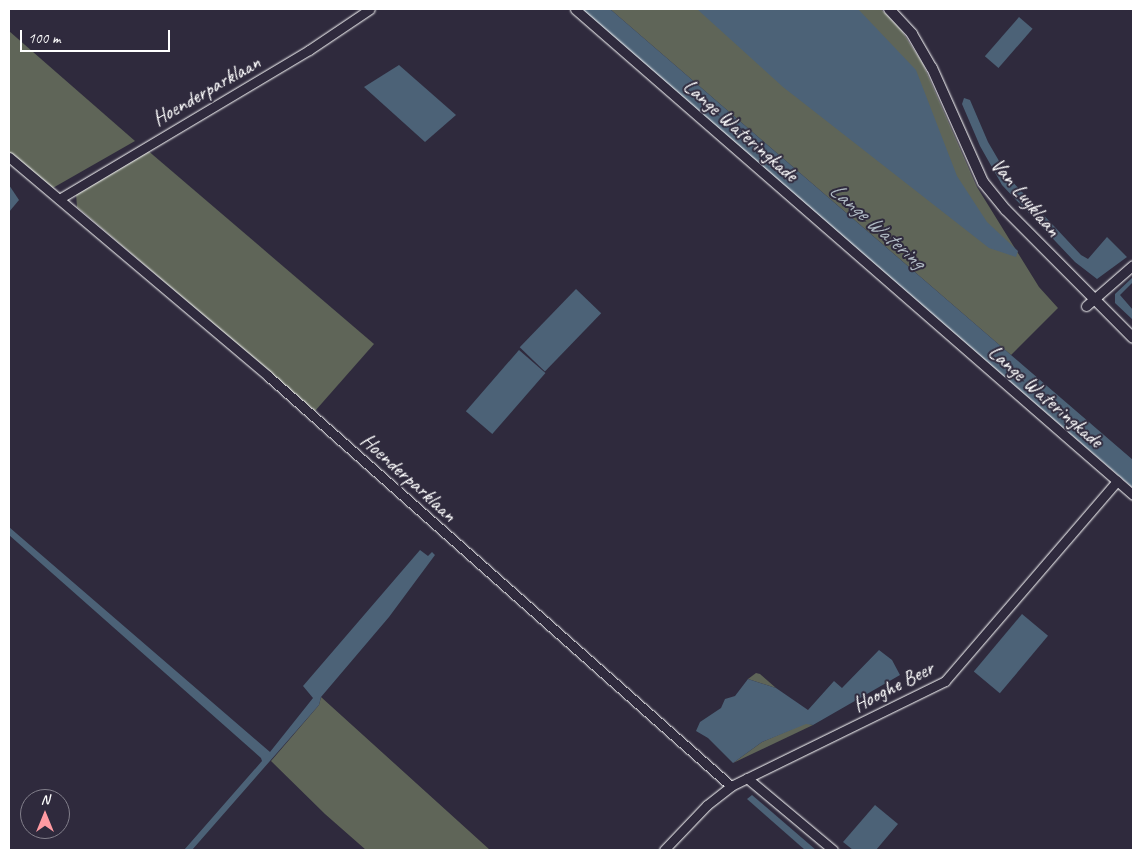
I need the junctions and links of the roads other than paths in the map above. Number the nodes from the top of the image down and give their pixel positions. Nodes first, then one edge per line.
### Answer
1 (370, 9) edge
2 (575, 9) edge
3 (889, 9) edge
4 (9, 157) edge
5 (59, 199) junction
6 (1133, 265) edge
7 (1090, 302) junction
8 (1133, 338) edge
9 (1117, 481) junction
10 (1133, 494) edge
11 (748, 778) junction
12 (731, 786) junction
13 (664, 850) edge
14 (833, 850) edge

1 - 5 street, Hoenderparklaan
2 - 9 street, Lange Wateringkade
3 - 7 street, Van Luyklaan
4 - 5 street, Hoenderparklaan
5 - 12 street, Hoenderparklaan
6 - 7 street
7 - 8 street, Van Luyklaan
9 - 10 street, Lange Wateringkade
9 - 11 street, Hooghe Beer
11 - 12 street, Hooghe Beer
11 - 14 street
12 - 13 street, Hooghe Beer

